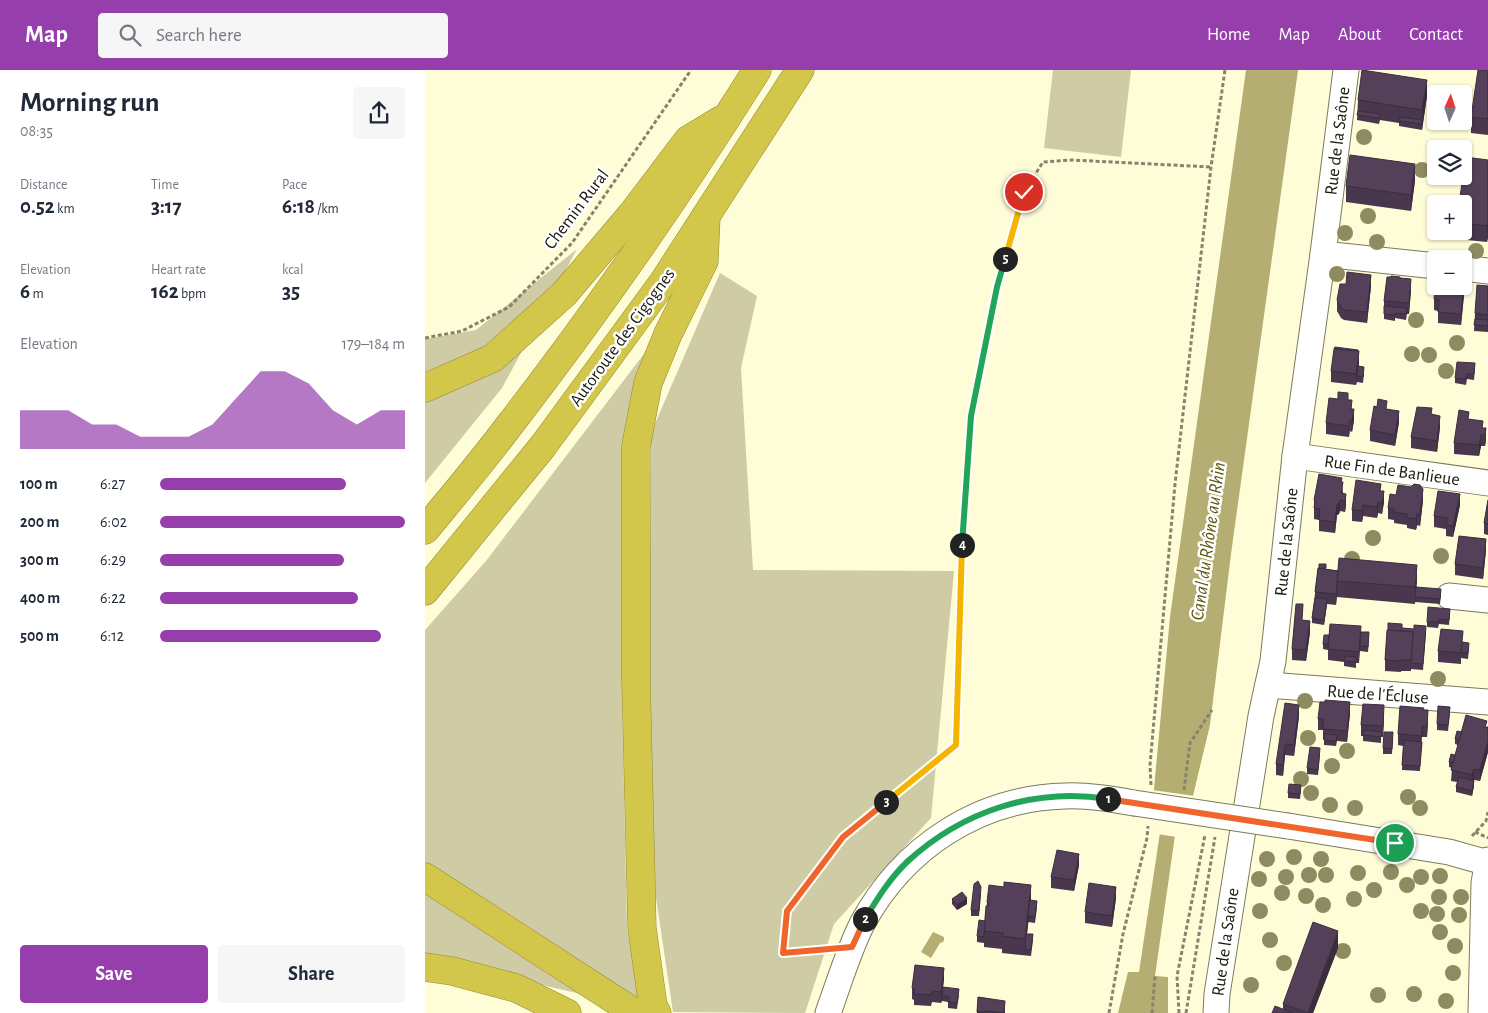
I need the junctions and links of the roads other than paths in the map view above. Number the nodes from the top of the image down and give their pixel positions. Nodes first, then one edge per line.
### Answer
1 (757, 70) edge
2 (800, 70) edge
3 (1346, 70) edge
4 (729, 116) junction
5 (706, 216) junction
6 (1323, 254) junction
7 (1427, 265) edge
8 (1472, 269) edge
9 (1488, 271) edge
10 (425, 388) edge
11 (1295, 456) junction
12 (1488, 483) edge
13 (425, 530) edge
14 (425, 591) edge
15 (1449, 596) dead end
16 (1488, 600) edge
17 (1268, 685) junction
18 (1488, 702) edge
19 (1488, 862) edge
20 (425, 877) edge
21 (425, 899) edge
22 (425, 967) edge
23 (567, 1013) edge
24 (602, 1013) edge
25 (635, 1013) edge
26 (657, 1013) edge
27 (828, 1013) edge
28 (1216, 1013) edge
29 (1481, 1013) edge

1 - 4 highway
2 - 5 highway, Autoroute des Cigognes
3 - 6 street, Rue de la Saône
4 - 10 highway
4 - 13 highway
5 - 14 highway, Autoroute des Cigognes
5 - 26 highway
6 - 7 street
6 - 11 street, Rue de la Saône
8 - 9 street
11 - 12 street, Rue Fin de Banlieue
11 - 17 street, Rue de la Saône
15 - 16 street
17 - 18 street, Rue de l'Écluse
17 - 28 street, Rue de la Saône
19 - 27 street, bridge
19 - 29 street
20 - 25 highway
21 - 24 highway
22 - 23 highway

